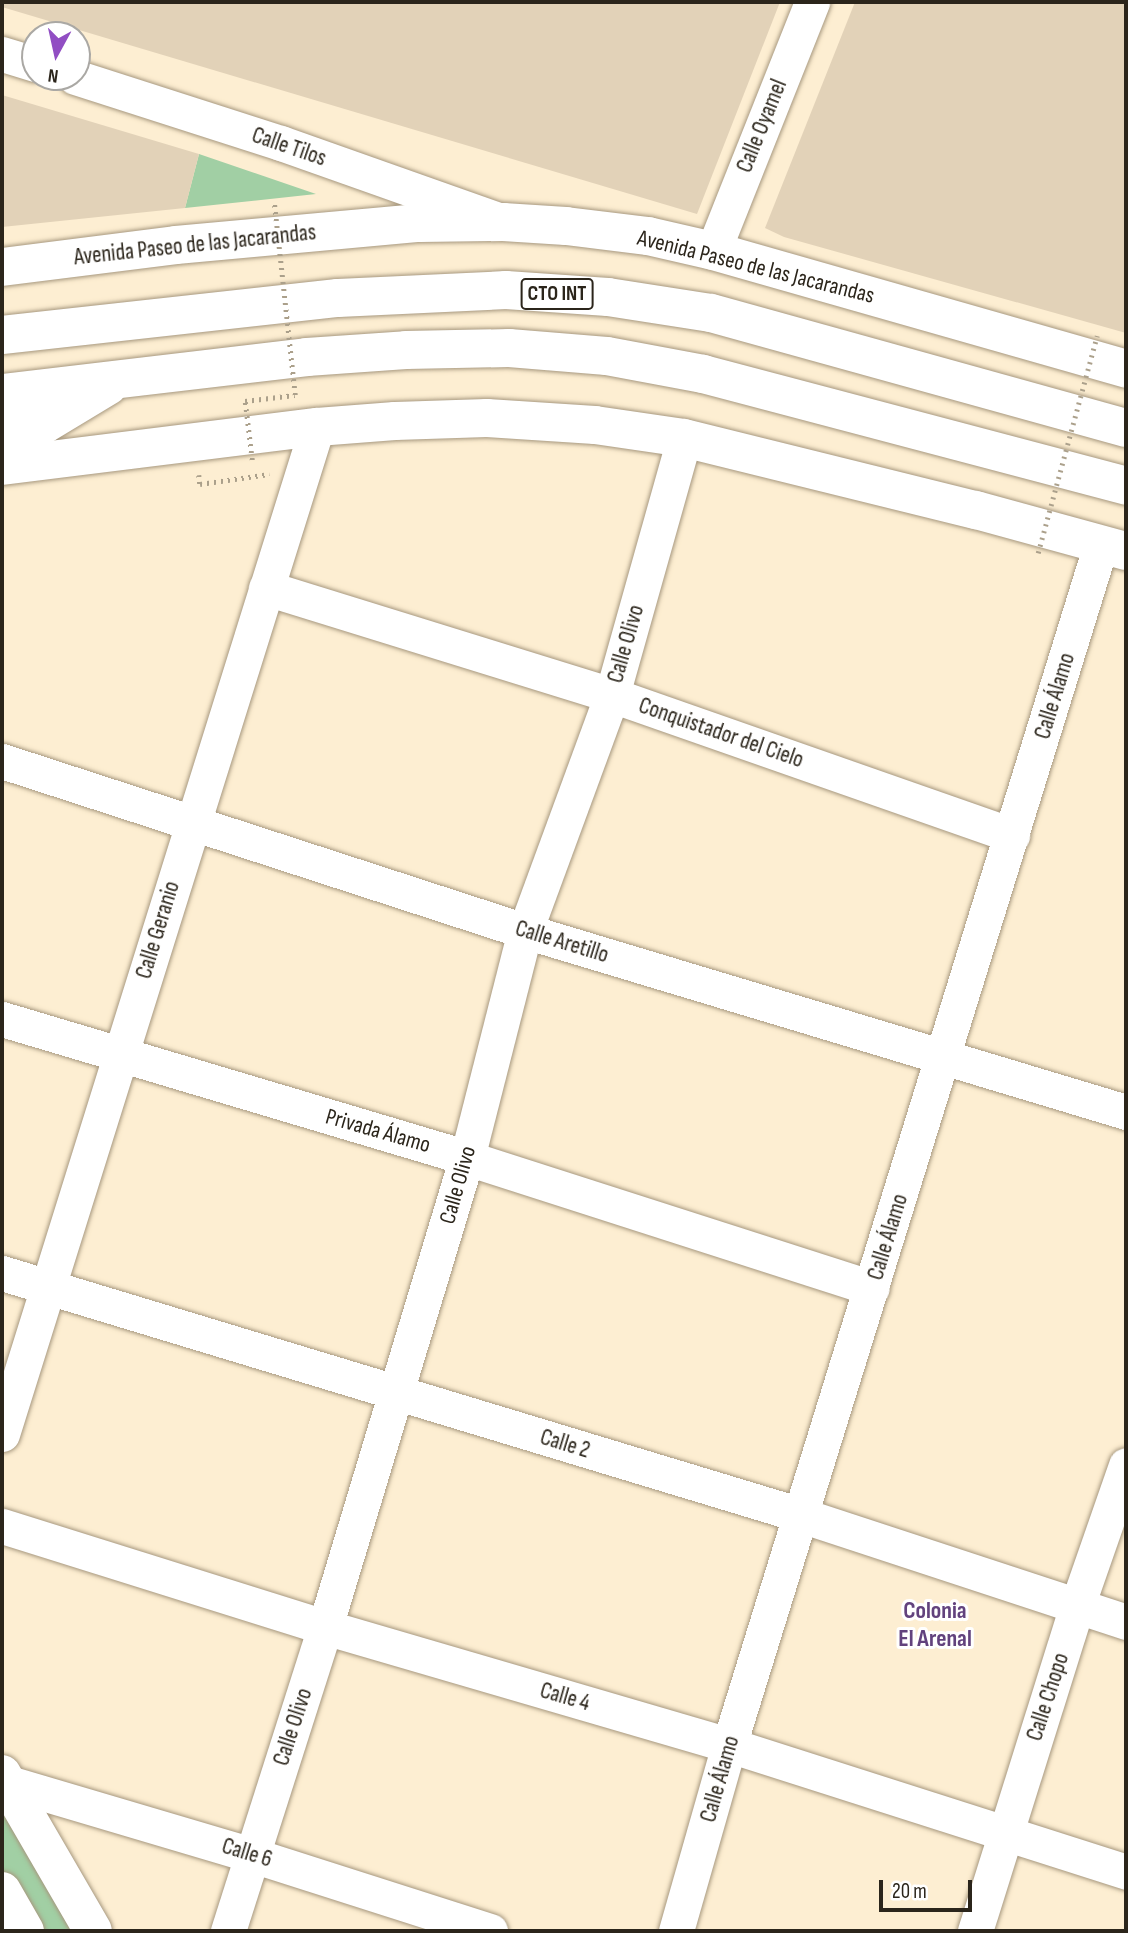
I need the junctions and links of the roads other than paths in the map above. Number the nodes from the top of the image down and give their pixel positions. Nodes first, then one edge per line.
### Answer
1 (812, 2) edge
2 (2, 54) edge
3 (21, 60) edge
4 (91, 82) edge
5 (502, 222) junction
6 (713, 251) junction
7 (2, 267) edge
8 (2, 317) edge
9 (94, 324) junction
10 (2, 335) edge
11 (1126, 369) edge
12 (118, 380) junction
13 (2, 393) edge
14 (317, 426) junction
15 (1126, 428) edge
16 (2, 430) edge
17 (684, 438) junction
18 (2, 466) edge
19 (1126, 486) edge
20 (1113, 548) edge
21 (266, 588) junction
22 (612, 695) junction
23 (2, 761) edge
24 (191, 822) junction
25 (1012, 835) junction
26 (525, 931) junction
27 (2, 1019) edge
28 (119, 1055) junction
29 (944, 1057) junction
30 (1126, 1112) edge
31 (467, 1158) junction
32 (2, 1273) edge
33 (47, 1287) junction
34 (872, 1288) junction
35 (397, 1393) junction
36 (2, 1434) edge
37 (1126, 1465) edge
38 (802, 1515) junction
39 (2, 1526) edge
40 (1077, 1605) junction
41 (1126, 1622) edge
42 (325, 1627) junction
43 (729, 1745) junction
44 (3, 1779) edge
45 (1004, 1833) junction
46 (252, 1855) junction
47 (1126, 1872) edge
48 (2, 1891) edge
49 (25, 1931) edge
50 (93, 1931) edge
51 (228, 1931) edge
52 (490, 1931) edge
53 (676, 1931) edge
54 (975, 1931) edge

1 - 6 street, Calle Oyamel
2 - 3 street
4 - 5 street, Calle Tilos
5 - 6 main road, Avenida Paseo de las Jacarandas
5 - 7 main road, Avenida Paseo de las Jacarandas
6 - 11 main road, Avenida Paseo de las Jacarandas
8 - 9 main road
9 - 10 main road, CTO INT
9 - 15 main road, CTO INT
12 - 13 main road
12 - 16 main road
12 - 19 main road
14 - 17 main road
14 - 18 main road
14 - 21 street, Calle Geranio
17 - 20 main road
17 - 22 street, Calle Olivo
20 - 25 street, Calle Álamo
21 - 22 street, Conquistador del Cielo
21 - 24 street, Calle Geranio
22 - 25 street, Conquistador del Cielo
22 - 26 street, Calle Olivo
23 - 24 street, Calle Aretillo
24 - 26 street, Calle Aretillo
24 - 28 street, Calle Geranio
25 - 29 street, Calle Álamo
26 - 29 street, Calle Aretillo
26 - 31 street, Calle Olivo
27 - 28 street, Privada Álamo
28 - 31 street, Privada Álamo
28 - 33 street, Calle Geranio
29 - 30 street, Calle Aretillo
29 - 34 street, Calle Álamo
31 - 34 street, Privada Álamo
31 - 35 street, Calle Olivo
32 - 33 street, Calle 2
33 - 35 street, Calle 2
33 - 36 street, Calle Geranio
34 - 38 street, Calle Álamo
35 - 38 street, Calle 2
35 - 42 street, Calle Olivo
37 - 40 street, Calle Chopo
38 - 40 street, Calle 2
38 - 43 street, Calle Álamo
39 - 42 street, Calle 4
40 - 41 street, Calle 2
40 - 45 street, Calle Chopo
42 - 43 street, Calle 4
42 - 46 street, Calle Olivo
43 - 45 street, Calle 4
43 - 53 street, Calle Álamo
44 - 46 street, Calle 6
44 - 50 main road
45 - 47 street, Calle 4
45 - 54 street, Calle Chopo
46 - 51 street, Calle Olivo
46 - 52 street, Calle 6
48 - 49 main road

